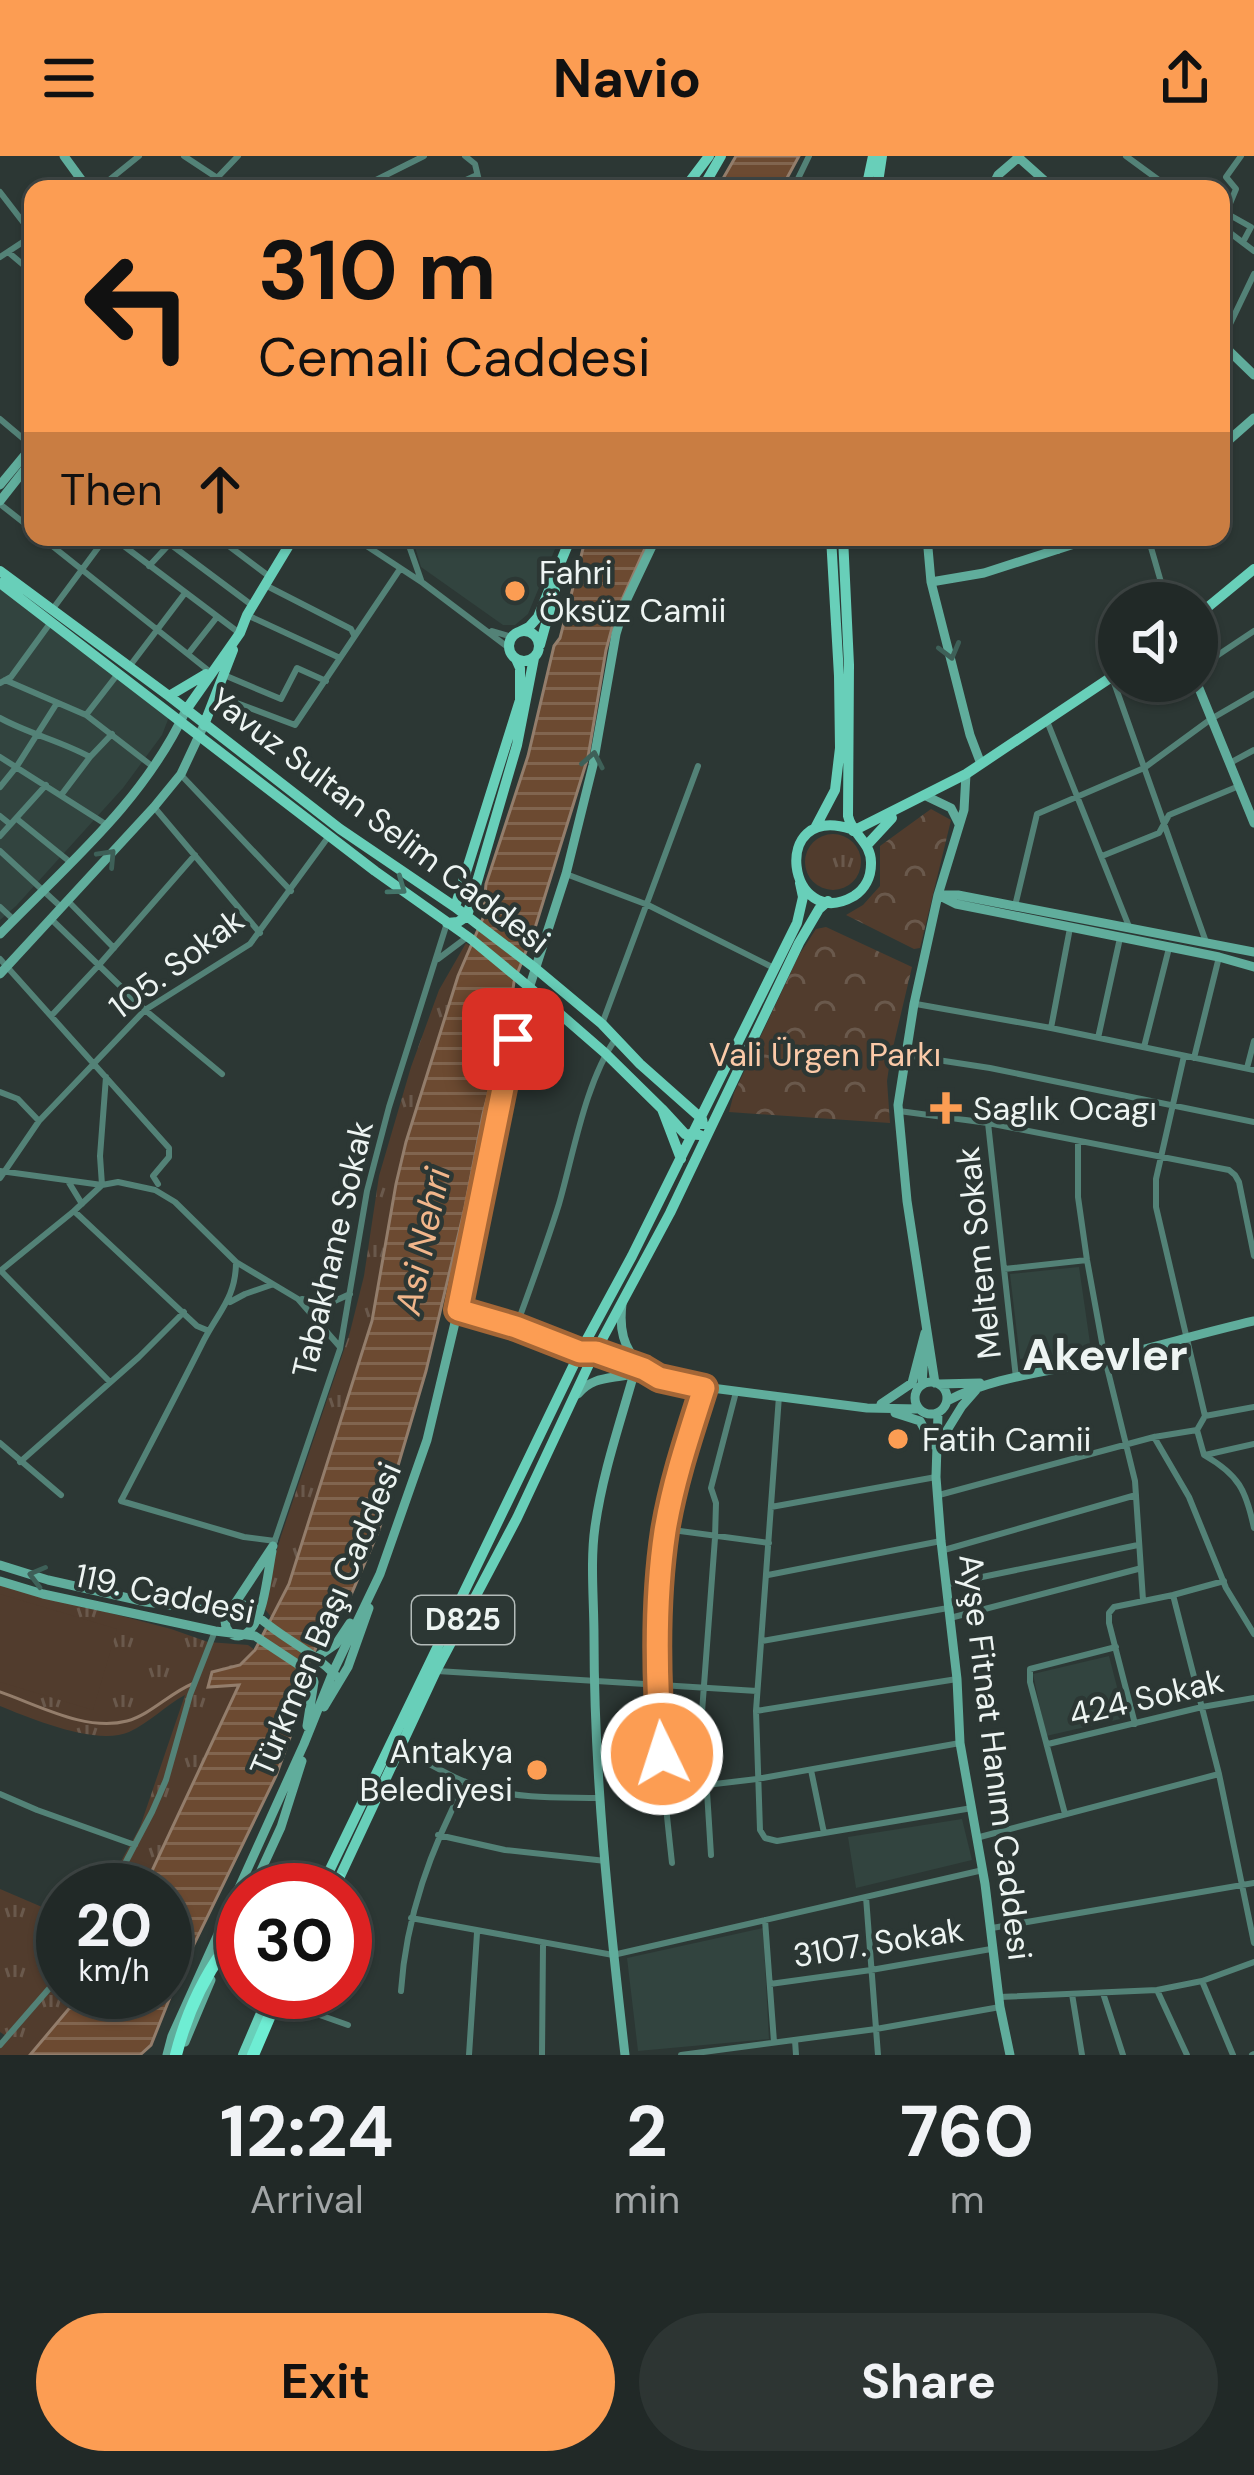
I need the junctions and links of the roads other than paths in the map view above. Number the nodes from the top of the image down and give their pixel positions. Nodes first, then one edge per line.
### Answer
1 (139, 156) edge
2 (184, 156) edge
3 (238, 156) edge
4 (424, 156) edge
5 (710, 156) edge
6 (1018, 156) edge
7 (1126, 156) edge
8 (467, 157) edge
9 (478, 175) junction
10 (217, 178) junction
11 (112, 180) edge
12 (220, 180) edge
13 (376, 180) edge
14 (467, 180) edge
15 (479, 180) edge
16 (691, 180) edge
17 (996, 180) edge
18 (1044, 180) edge
19 (1159, 180) edge
20 (0, 193) edge
21 (1230, 215) edge
22 (24, 224) edge
23 (1230, 233) edge
24 (1243, 242) junction
25 (1254, 250) edge
26 (1254, 274) edge
27 (1230, 324) edge
28 (1232, 354) edge
29 (1254, 375) edge
30 (1254, 418) edge
31 (0, 419) edge
32 (24, 438) edge
33 (1230, 439) edge
34 (24, 455) edge
35 (24, 477) edge
36 (2, 478) edge
37 (0, 503) edge
38 (24, 523) edge
39 (53, 546) edge
40 (101, 546) edge
41 (121, 546) edge
42 (167, 546) edge
43 (180, 546) edge
44 (227, 546) edge
45 (289, 546) edge
46 (366, 546) edge
47 (409, 546) edge
48 (568, 546) edge
49 (651, 546) edge
50 (832, 546) edge
51 (844, 546) edge
52 (928, 546) edge
53 (1056, 546) edge
54 (1072, 546) edge
55 (1151, 546) edge
56 (1058, 551) junction
57 (565, 553) junction
58 (149, 566) junction
59 (82, 569) junction
60 (400, 569) junction
61 (1254, 569) edge
62 (0, 571) edge
63 (267, 581) junction
64 (932, 582) junction
65 (1161, 582) edge
66 (0, 583) edge
67 (422, 584) junction
68 (185, 593) junction
69 (1218, 599) edge
70 (250, 611) junction
71 (52, 616) junction
72 (217, 616) junction
73 (157, 629) junction
74 (1254, 631) edge
75 (239, 633) junction
76 (353, 638) junction
77 (514, 644) junction
78 (540, 645) junction
79 (188, 654) junction
80 (1218, 655) edge
81 (340, 658) junction
82 (534, 658) junction
83 (124, 670) junction
84 (216, 670) junction
85 (326, 681) junction
86 (3, 682) edge
87 (1098, 686) edge
88 (1254, 694) edge
89 (215, 695) junction
90 (169, 696) junction
91 (1123, 702) edge
92 (1204, 702) edge
93 (57, 703) junction
94 (86, 715) junction
95 (184, 716) junction
96 (0, 718) edge
97 (1211, 719) junction
98 (1047, 721) junction
99 (202, 730) junction
100 (112, 734) junction
101 (35, 736) junction
102 (1254, 750) edge
103 (0, 757) edge
104 (89, 758) junction
105 (1229, 763) junction
106 (981, 764) junction
107 (17, 766) junction
108 (698, 766) dead end
109 (155, 768) junction
110 (1144, 768) junction
111 (181, 774) junction
112 (966, 774) junction
113 (47, 784) junction
114 (1239, 786) junction
115 (0, 787) edge
116 (62, 794) junction
117 (926, 796) junction
118 (1076, 796) junction
119 (909, 805) junction
120 (154, 807) junction
121 (0, 816) edge
122 (14, 821) junction
123 (1164, 823) junction
124 (1254, 823) edge
125 (959, 824) junction
126 (107, 825) junction
127 (815, 829) junction
128 (852, 830) junction
129 (0, 836) edge
130 (329, 836) junction
131 (867, 845) junction
132 (0, 851) edge
133 (195, 855) junction
134 (1102, 856) junction
135 (70, 862) junction
136 (566, 874) junction
137 (800, 883) junction
138 (43, 890) junction
139 (290, 891) junction
140 (938, 895) junction
141 (828, 901) junction
142 (64, 904) junction
143 (647, 904) junction
144 (1015, 906) junction
145 (455, 907) junction
146 (0, 908) edge
147 (50, 918) junction
148 (471, 919) junction
149 (14, 920) junction
150 (447, 923) junction
151 (1070, 928) junction
152 (1130, 929) junction
153 (260, 933) junction
154 (0, 934) edge
155 (469, 938) junction
156 (1120, 938) junction
157 (1207, 945) junction
158 (115, 948) junction
159 (1169, 948) junction
160 (1254, 952) edge
161 (1219, 958) junction
162 (435, 961) junction
163 (2, 966) edge
164 (98, 966) junction
165 (1254, 967) edge
166 (774, 968) junction
167 (528, 975) junction
168 (914, 1004) junction
169 (145, 1010) junction
170 (52, 1016) junction
171 (602, 1024) junction
172 (1051, 1028) junction
173 (616, 1038) junction
174 (1098, 1038) junction
175 (1254, 1041) edge
176 (1144, 1047) junction
177 (605, 1053) junction
178 (905, 1055) junction
179 (1184, 1056) junction
180 (1194, 1058) junction
181 (93, 1063) junction
182 (1251, 1069) edge
183 (222, 1074) dead end
184 (106, 1077) junction
185 (0, 1091) edge
186 (1172, 1106) junction
187 (662, 1109) junction
188 (899, 1111) junction
189 (702, 1119) junction
190 (39, 1121) junction
191 (1254, 1122) edge
192 (988, 1123) junction
193 (707, 1134) junction
194 (693, 1136) junction
195 (1078, 1141) junction
196 (1161, 1157) junction
197 (682, 1159) junction
198 (2, 1174) edge
199 (68, 1181) junction
200 (158, 1184) dead end
201 (101, 1185) junction
202 (82, 1204) junction
203 (74, 1211) junction
204 (1254, 1256) edge
205 (1087, 1260) junction
206 (236, 1262) junction
207 (1004, 1269) junction
208 (1, 1271) edge
209 (271, 1285) junction
210 (350, 1294) junction
211 (298, 1299) junction
212 (622, 1302) junction
213 (227, 1304) junction
214 (458, 1310) junction
215 (184, 1312) junction
216 (1254, 1322) edge
217 (516, 1327) junction
218 (208, 1331) junction
219 (925, 1331) junction
220 (1186, 1336) junction
221 (340, 1347) junction
222 (589, 1354) junction
223 (1105, 1359) junction
224 (644, 1369) junction
225 (630, 1376) junction
226 (659, 1378) junction
227 (1010, 1380) junction
228 (109, 1382) junction
229 (937, 1383) junction
230 (980, 1387) junction
231 (704, 1388) junction
232 (920, 1388) junction
233 (736, 1392) junction
234 (779, 1396) junction
235 (575, 1398) junction
236 (947, 1401) junction
237 (875, 1407) junction
238 (1254, 1407) edge
239 (928, 1412) junction
240 (1205, 1416) junction
241 (1197, 1430) junction
242 (1154, 1437) junction
243 (0, 1443) edge
244 (1128, 1444) junction
245 (1254, 1444) edge
246 (936, 1445) junction
247 (1204, 1455) junction
248 (20, 1462) junction
249 (937, 1472) junction
250 (1250, 1491) edge
251 (1136, 1495) junction
252 (61, 1496) dead end
253 (938, 1496) junction
254 (771, 1507) junction
255 (1254, 1528) edge
256 (665, 1529) junction
257 (715, 1538) junction
258 (769, 1543) junction
259 (274, 1544) junction
260 (1139, 1545) junction
261 (942, 1546) junction
262 (0, 1565) edge
263 (1139, 1568) junction
264 (380, 1574) junction
265 (766, 1576) junction
266 (0, 1581) edge
267 (1224, 1581) junction
268 (948, 1584) junction
269 (1173, 1595) junction
270 (368, 1598) junction
271 (1143, 1600) junction
272 (234, 1605) junction
273 (949, 1613) junction
274 (255, 1622) junction
275 (214, 1631) junction
276 (1254, 1634) edge
277 (236, 1635) junction
278 (762, 1642) junction
279 (1116, 1646) junction
280 (317, 1658) junction
281 (347, 1667) junction
282 (436, 1671) junction
283 (333, 1672) junction
284 (311, 1673) junction
285 (957, 1679) junction
286 (594, 1681) junction
287 (656, 1683) junction
288 (336, 1687) junction
289 (703, 1688) junction
290 (757, 1691) junction
291 (1254, 1698) edge
292 (1202, 1707) junction
293 (756, 1711) junction
294 (1135, 1724) junction
295 (960, 1743) junction
296 (304, 1744) junction
297 (1048, 1744) junction
298 (401, 1749) junction
299 (811, 1770) junction
300 (1219, 1774) junction
301 (757, 1779) junction
302 (466, 1782) junction
303 (705, 1785) junction
304 (664, 1790) junction
305 (0, 1794) edge
306 (599, 1798) junction
307 (972, 1808) junction
308 (1065, 1814) junction
309 (824, 1833) junction
310 (438, 1835) junction
311 (976, 1838) junction
312 (135, 1845) junction
313 (711, 1855) dead end
314 (606, 1861) junction
315 (125, 1863) edge
316 (264, 1863) edge
317 (334, 1863) edge
318 (346, 1863) edge
319 (672, 1863) dead end
320 (983, 1870) junction
321 (1254, 1883) edge
322 (1243, 1884) junction
323 (866, 1897) junction
324 (411, 1918) junction
325 (765, 1920) junction
326 (992, 1928) junction
327 (477, 1932) junction
328 (1254, 1942) edge
329 (543, 1943) junction
330 (995, 1948) junction
331 (613, 1955) junction
332 (216, 1962) edge
333 (1254, 1962) edge
334 (872, 1970) junction
335 (1202, 1981) junction
336 (770, 1984) junction
337 (1157, 1990) junction
338 (400, 1991) dead end
339 (1103, 1993) junction
340 (1072, 1994) junction
341 (1000, 2002) junction
342 (36, 2004) edge
343 (264, 2019) edge
344 (270, 2019) edge
345 (335, 2019) edge
346 (348, 2025) dead end
347 (876, 2029) junction
348 (795, 2040) junction
349 (774, 2042) junction
350 (0, 2045) edge
351 (718, 2052) edge
352 (175, 2055) edge
353 (243, 2055) edge
354 (256, 2055) edge
355 (469, 2055) edge
356 (542, 2055) edge
357 (625, 2055) edge
358 (681, 2055) edge
359 (796, 2055) edge
360 (878, 2055) edge
361 (1010, 2055) edge
362 (1082, 2055) edge
363 (1123, 2055) edge
364 (1186, 2055) edge
365 (1233, 2055) edge

1 - 11 street
2 - 10 street
3 - 10 street
4 - 13 street
5 - 16 main road
6 - 17 street
6 - 18 street
7 - 19 street
8 - 9 street
9 - 14 street
9 - 15 street
10 - 12 street
20 - 22 street
21 - 24 street
23 - 24 street
24 - 25 street
26 - 27 street
28 - 29 street
30 - 33 street
31 - 32 street
34 - 36 street
35 - 37 street
37 - 38 street
39 - 59 street
40 - 59 street
41 - 58 street
42 - 58 street
43 - 70 street
44 - 63 street
45 - 63 main road
46 - 60 street
47 - 67 street
48 - 57 main road
136 -> 49 street, Türkmen Başı Caddesi
50 - 127 main road
51 - 128 main road
52 - 64 street
53 - 56 street
54 - 56 street
55 - 65 street
56 - 64 street
57 - 77 main road
57 - 78 main road
58 - 68 street
59 - 71 street
59 - 73 street
60 - 67 street
60 - 76 street
61 - 69 main road
62 - 71 main road, Yavuz Sultan Selim Caddesi
63 - 70 main road
63 - 76 street
64 -> 106 street
66 - 71 main road, Yavuz Sultan Selim Caddesi
67 - 77 street
68 - 72 street
68 - 73 street
70 - 75 main road
70 - 81 street
71 - 83 main road, Yavuz Sultan Selim Caddesi
71 - 86 street
72 - 75 street
72 - 79 street
73 - 79 street
73 - 83 street
74 - 80 street
75 - 84 main road
76 - 81 street
77 - 78 main road
77 - 82 main road
77 - 145 main road
78 - 82 main road
79 - 84 street
81 - 85 street
82 - 148 main road
83 - 90 main road, Yavuz Sultan Selim Caddesi
83 - 94 street
83 - 95 main road, Yavuz Sultan Selim Caddesi
84 - 85 street
84 - 89 main road
84 - 90 main road
84 - 95 main road
85 - 89 street
86 - 93 street
87 - 98 main road
88 - 97 street
89 - 99 main road
90 - 95 main road, Yavuz Sultan Selim Caddesi
91 - 110 street
92 - 97 street
93 - 94 street
93 - 101 street
94 - 100 street
95 - 99 main road, Yavuz Sultan Selim Caddesi
95 - 109 street
96 - 101 street
97 - 105 street
97 - 110 street
98 - 106 main road
98 - 118 street
99 - 111 street
99 - 130 main road, Yavuz Sultan Selim Caddesi
99 - 145 main road, Yavuz Sultan Selim Caddesi
100 - 104 street
100 - 109 street
101 - 104 street
101 - 107 street
102 - 105 street
103 - 107 street
104 - 116 street
105 - 114 street
106 - 112 main road
107 - 113 street
107 - 115 street
108 - 143 street
109 - 126 street
110 - 118 street
110 - 123 street
111 - 120 street
111 - 139 street
112 - 117 main road
112 - 125 street, Ayşe Fitnat Hanım Caddesi
113 - 116 street
113 - 122 street
114 - 123 street
114 - 124 street
116 - 126 street
117 - 119 main road
117 - 125 street
118 - 134 street
118 - 144 street
119 - 128 main road
119 - 131 main road
120 - 133 street
142 -> 120 street
121 - 122 street
122 - 129 street
122 - 135 street
123 - 134 street
123 - 157 street
125 - 140 street, Ayşe Fitnat Hanım Caddesi
126 - 135 street
127 - 128 main road
127 - 137 main road
128 - 131 main road
130 - 139 street, 105. Sokak
130 -> 150 main road, Yavuz Sultan Selim Caddesi
131 - 141 main road
132 - 138 street
133 - 153 street
133 - 158 street
134 - 152 street
135 - 138 street
136 - 143 street
136 - 167 street, Türkmen Başı Caddesi
137 - 141 main road
137 - 166 main road, D825
138 - 142 street
138 - 149 street
139 - 153 street, 105. Sokak
140 - 144 street
140 - 151 street
140 - 168 street, Ayşe Fitnat Hanım Caddesi
141 - 193 main road, D825
142 - 147 street
142 - 158 street
143 - 166 street
143 - 171 street
144 - 152 street
145 - 148 main road, Yavuz Sultan Selim Caddesi
146 - 149 street
147 - 163 street
147 - 164 street
148 - 150 main road
148 - 167 main road, Yavuz Sultan Selim Caddesi
149 - 154 street
150 - 155 main road, Yavuz Sultan Selim Caddesi
150 - 162 street, Tabakhane Sokak
151 - 156 street
151 - 172 street
152 - 157 street
153 - 169 street, 105. Sokak
155 - 162 street
155 - 167 main road, Yavuz Sultan Selim Caddesi
156 - 159 street
156 - 174 street
157 - 160 street
158 - 164 street
159 - 161 street
159 - 176 street
161 - 165 street
161 - 180 street
162 - 210 street, Tabakhane Sokak
163 - 170 street
164 - 169 street
164 - 170 street
166 - 189 main road, D825
167 - 171 main road, Yavuz Sultan Selim Caddesi
167 - 177 main road, Yavuz Sultan Selim Caddesi
167 - 214 street, Türkmen Başı Caddesi
168 - 172 street
168 - 178 street, Ayşe Fitnat Hanım Caddesi
169 - 181 street, 105. Sokak
169 - 183 street
170 - 181 street
171 - 173 main road, Yavuz Sultan Selim Caddesi
172 - 174 street
173 - 177 street
173 - 189 main road, Yavuz Sultan Selim Caddesi
174 - 176 street
175 - 182 street
176 - 179 street
177 - 187 main road, Yavuz Sultan Selim Caddesi
177 - 217 street
178 - 186 street
178 - 188 street, Ayşe Fitnat Hanım Caddesi
179 - 180 street
179 - 186 street
180 - 182 street
181 - 184 street
181 - 190 street, 105. Sokak
184 - 200 street
184 - 201 street
185 - 190 street
186 - 191 street
186 - 196 street
187 - 194 main road
187 - 197 main road, Yavuz Sultan Selim Caddesi
188 - 192 street
188 - 219 street, Ayşe Fitnat Hanım Caddesi
189 - 193 main road, Yavuz Sultan Selim Caddesi
189 - 194 main road, D825
190 - 198 street, 105. Sokak
192 - 195 street
192 - 207 street, Meltem Sokak
193 - 194 main road
193 - 212 main road, D825
194 - 197 main road, D825
195 - 196 street
195 - 205 street
196 - 204 street
196 - 220 street
197 - 222 main road, D825
198 - 199 street
199 - 201 street
199 - 202 street
201 - 202 street
201 - 206 street
202 - 203 street
203 - 208 street
203 - 215 street
205 - 207 street
205 - 223 street
206 - 209 street
206 - 213 street
207 - 227 street, Meltem Sokak
208 - 228 street
209 - 211 street
209 - 213 street
210 - 211 street
210 - 221 street, Tabakhane Sokak
211 - 221 street
212 - 222 main road, D825
212 - 224 street
213 - 218 street
214 - 217 street
214 - 264 street, Türkmen Başı Caddesi
215 - 218 street
215 - 228 street
216 - 220 street
217 - 222 street
218 - 259 street
219 - 229 street, Ayşe Fitnat Hanım Caddesi
219 - 232 street, Ayşe Fitnat Hanım Caddesi
219 - 237 street
220 - 223 street
220 - 240 street
221 - 259 street, Tabakhane Sokak
222 - 224 street
222 - 225 street
222 - 235 main road, D825
222 - 317 main road, D825
223 - 227 street
223 - 244 street
224 - 226 street
225 - 226 street
225 - 235 street
225 - 286 street
226 - 231 street
227 - 229 street
227 - 230 street
228 - 248 street
229 - 232 street
229 - 236 street, Ayşe Fitnat Hanım Caddesi
230 - 236 street
230 - 246 street
231 - 233 street
231 - 256 street
232 - 237 street
232 - 239 street, Ayşe Fitnat Hanım Caddesi
233 - 234 street
233 - 257 street
234 - 237 street
234 - 254 street
235 - 282 main road, D825
236 - 239 street
237 - 239 street
237 - 246 street
238 - 240 street
239 - 246 street, Ayşe Fitnat Hanım Caddesi
240 - 241 street
241 - 242 street
241 - 247 street
242 - 244 street
242 - 267 street
243 - 248 street
244 - 251 street
244 - 253 street
245 - 247 street
246 - 249 street, Ayşe Fitnat Hanım Caddesi
247 - 250 street
248 - 252 street
249 - 253 street, Ayşe Fitnat Hanım Caddesi
249 - 254 street
250 - 255 street
251 - 260 street
251 - 261 street
253 - 261 street, Ayşe Fitnat Hanım Caddesi
254 - 258 street
256 - 257 street
256 - 287 street
257 - 258 street
257 - 289 street
258 - 265 street
259 - 272 street
259 - 274 street
260 - 263 street
260 - 268 street
261 - 265 street
261 - 268 street, Ayşe Fitnat Hanım Caddesi
272 -> 262 street, 119. Caddesi
263 - 271 street
263 - 273 street
264 - 270 street, Türkmen Başı Caddesi
264 - 281 street
265 - 278 street
266 - 275 street, 119. Caddesi
267 - 269 street
267 - 276 street
268 - 273 street, Ayşe Fitnat Hanım Caddesi
269 - 271 street
269 - 292 street
270 - 280 street
270 - 283 street, Türkmen Başı Caddesi
271 - 279 street
272 - 274 street, 119. Caddesi
272 - 277 street
273 - 278 street
273 - 285 street, Ayşe Fitnat Hanım Caddesi
274 - 277 street, 119. Caddesi
274 - 280 street, 119. Caddesi
274 - 284 street, 119. Caddesi
275 - 277 street, 119. Caddesi
275 - 312 street
278 - 290 street
279 - 294 street
279 - 297 street
280 - 283 street, 119. Caddesi
281 - 283 street
281 - 288 street
282 - 286 street
282 - 298 main road, D825
283 - 284 street
283 - 288 street
283 - 296 street, Türkmen Başı Caddesi
284 - 296 street
285 - 293 street
285 - 295 street, Ayşe Fitnat Hanım Caddesi
286 - 287 street
286 - 306 street
287 - 289 street
287 - 304 street
288 - 316 street
289 - 290 street
289 - 303 street
290 - 293 street
291 - 292 street, 424 Sokak
292 - 294 street, 424 Sokak
292 - 300 street
293 - 301 street
294 - 297 street, 424 Sokak
295 - 299 street
295 - 307 street, Ayşe Fitnat Hanım Caddesi
296 - 352 street, Türkmen Başı Caddesi
297 - 308 street
298 - 302 street
298 - 318 main road, D825
299 - 301 street
299 - 309 street
300 - 308 street
300 - 322 street
301 - 303 street
301 - 309 street
302 - 306 street
302 - 310 street
303 - 304 street
303 - 313 street
304 - 319 street
305 - 312 street
306 - 314 street
307 - 309 street
307 - 311 street, Ayşe Fitnat Hanım Caddesi
308 - 311 street
310 - 314 street
310 - 324 street
311 - 320 street, Ayşe Fitnat Hanım Caddesi
312 - 315 street
314 - 331 street
320 - 323 street
320 - 326 street, Ayşe Fitnat Hanım Caddesi
321 - 322 street
322 - 326 street
322 - 328 street
323 - 325 street
323 - 334 street
324 - 327 street
324 - 338 street
325 - 331 street
325 - 336 street
326 - 330 street, Ayşe Fitnat Hanım Caddesi
327 - 329 street
327 - 355 street
329 - 331 street
329 - 356 street
330 - 334 street, 3107. Sokak
330 - 341 street, Ayşe Fitnat Hanım Caddesi
331 - 357 street
332 - 352 highway
333 - 335 street
334 - 336 street, 3107. Sokak
334 - 347 street
335 - 337 street
335 - 365 street
336 - 349 street
337 - 339 street
337 - 364 street
339 - 340 street
339 - 363 street
340 - 341 street
340 - 362 street
341 - 347 street
341 - 361 street, Ayşe Fitnat Hanım Caddesi
342 - 350 street
343 - 353 main road
344 - 354 highway
345 - 346 street
347 - 348 street
347 - 360 street
348 - 349 street
348 - 359 street
349 - 351 street
351 - 358 street

